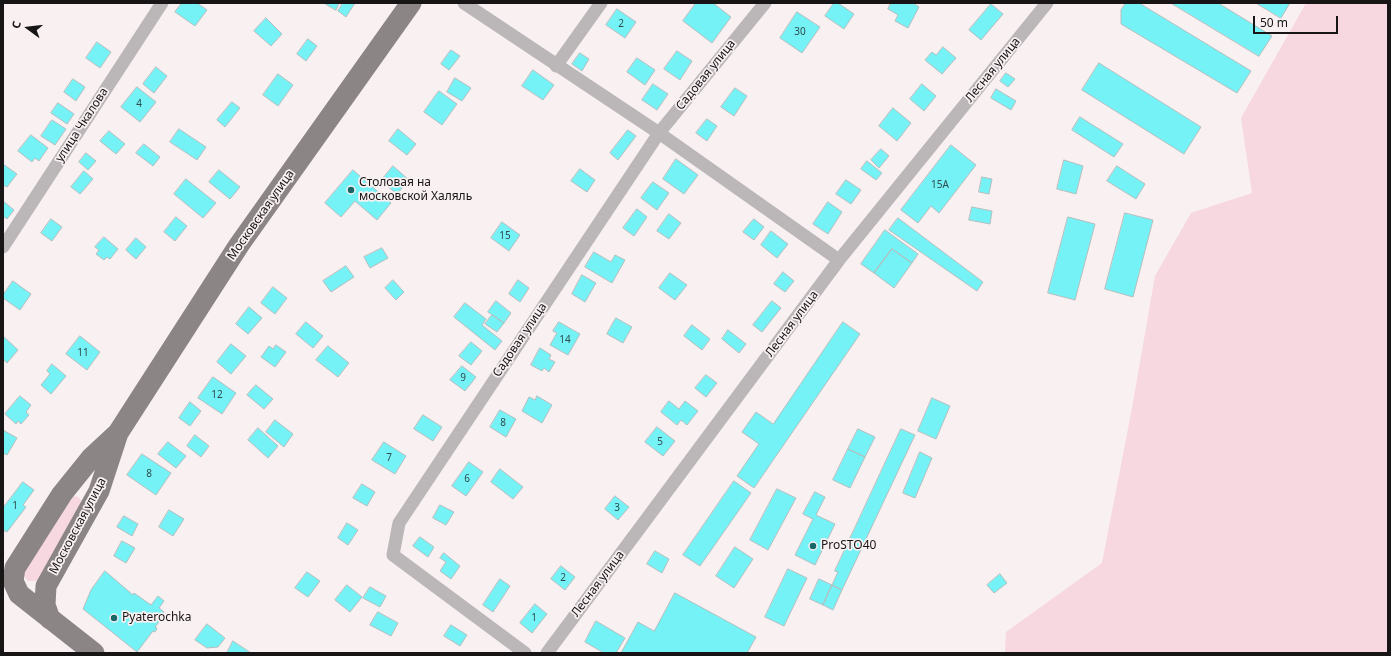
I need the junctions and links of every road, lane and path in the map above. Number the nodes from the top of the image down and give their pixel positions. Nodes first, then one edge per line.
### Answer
1 (162, 3) edge
2 (411, 3) edge
3 (464, 3) edge
4 (601, 3) edge
5 (765, 3) edge
6 (1047, 3) edge
7 (556, 66) junction
8 (659, 133) junction
9 (3, 247) edge
10 (839, 260) junction
11 (118, 433) junction
12 (62, 494) junction
13 (91, 506) junction
14 (10, 579) edge
15 (46, 586) junction
16 (50, 620) junction
17 (94, 653) edge
18 (525, 653) edge
19 (547, 653) edge

1 - 9 street, улица Чкалова
2 - 11 main road, Московская улица
3 - 7 street
4 - 7 street
5 - 8 street, Садовая улица
6 - 10 street, Лесная улица
7 - 8 street
8 - 10 street
8 - 18 street, Садовая улица
10 - 19 street, Лесная улица
11 - 12 main road, Московская улица
11 - 13 main road, Московская улица
12 - 13 main road
12 - 14 main road, Московская улица
13 - 15 main road, Московская улица
14 - 15 main road
14 - 16 main road
15 - 16 main road, Московская улица
16 - 17 main road

